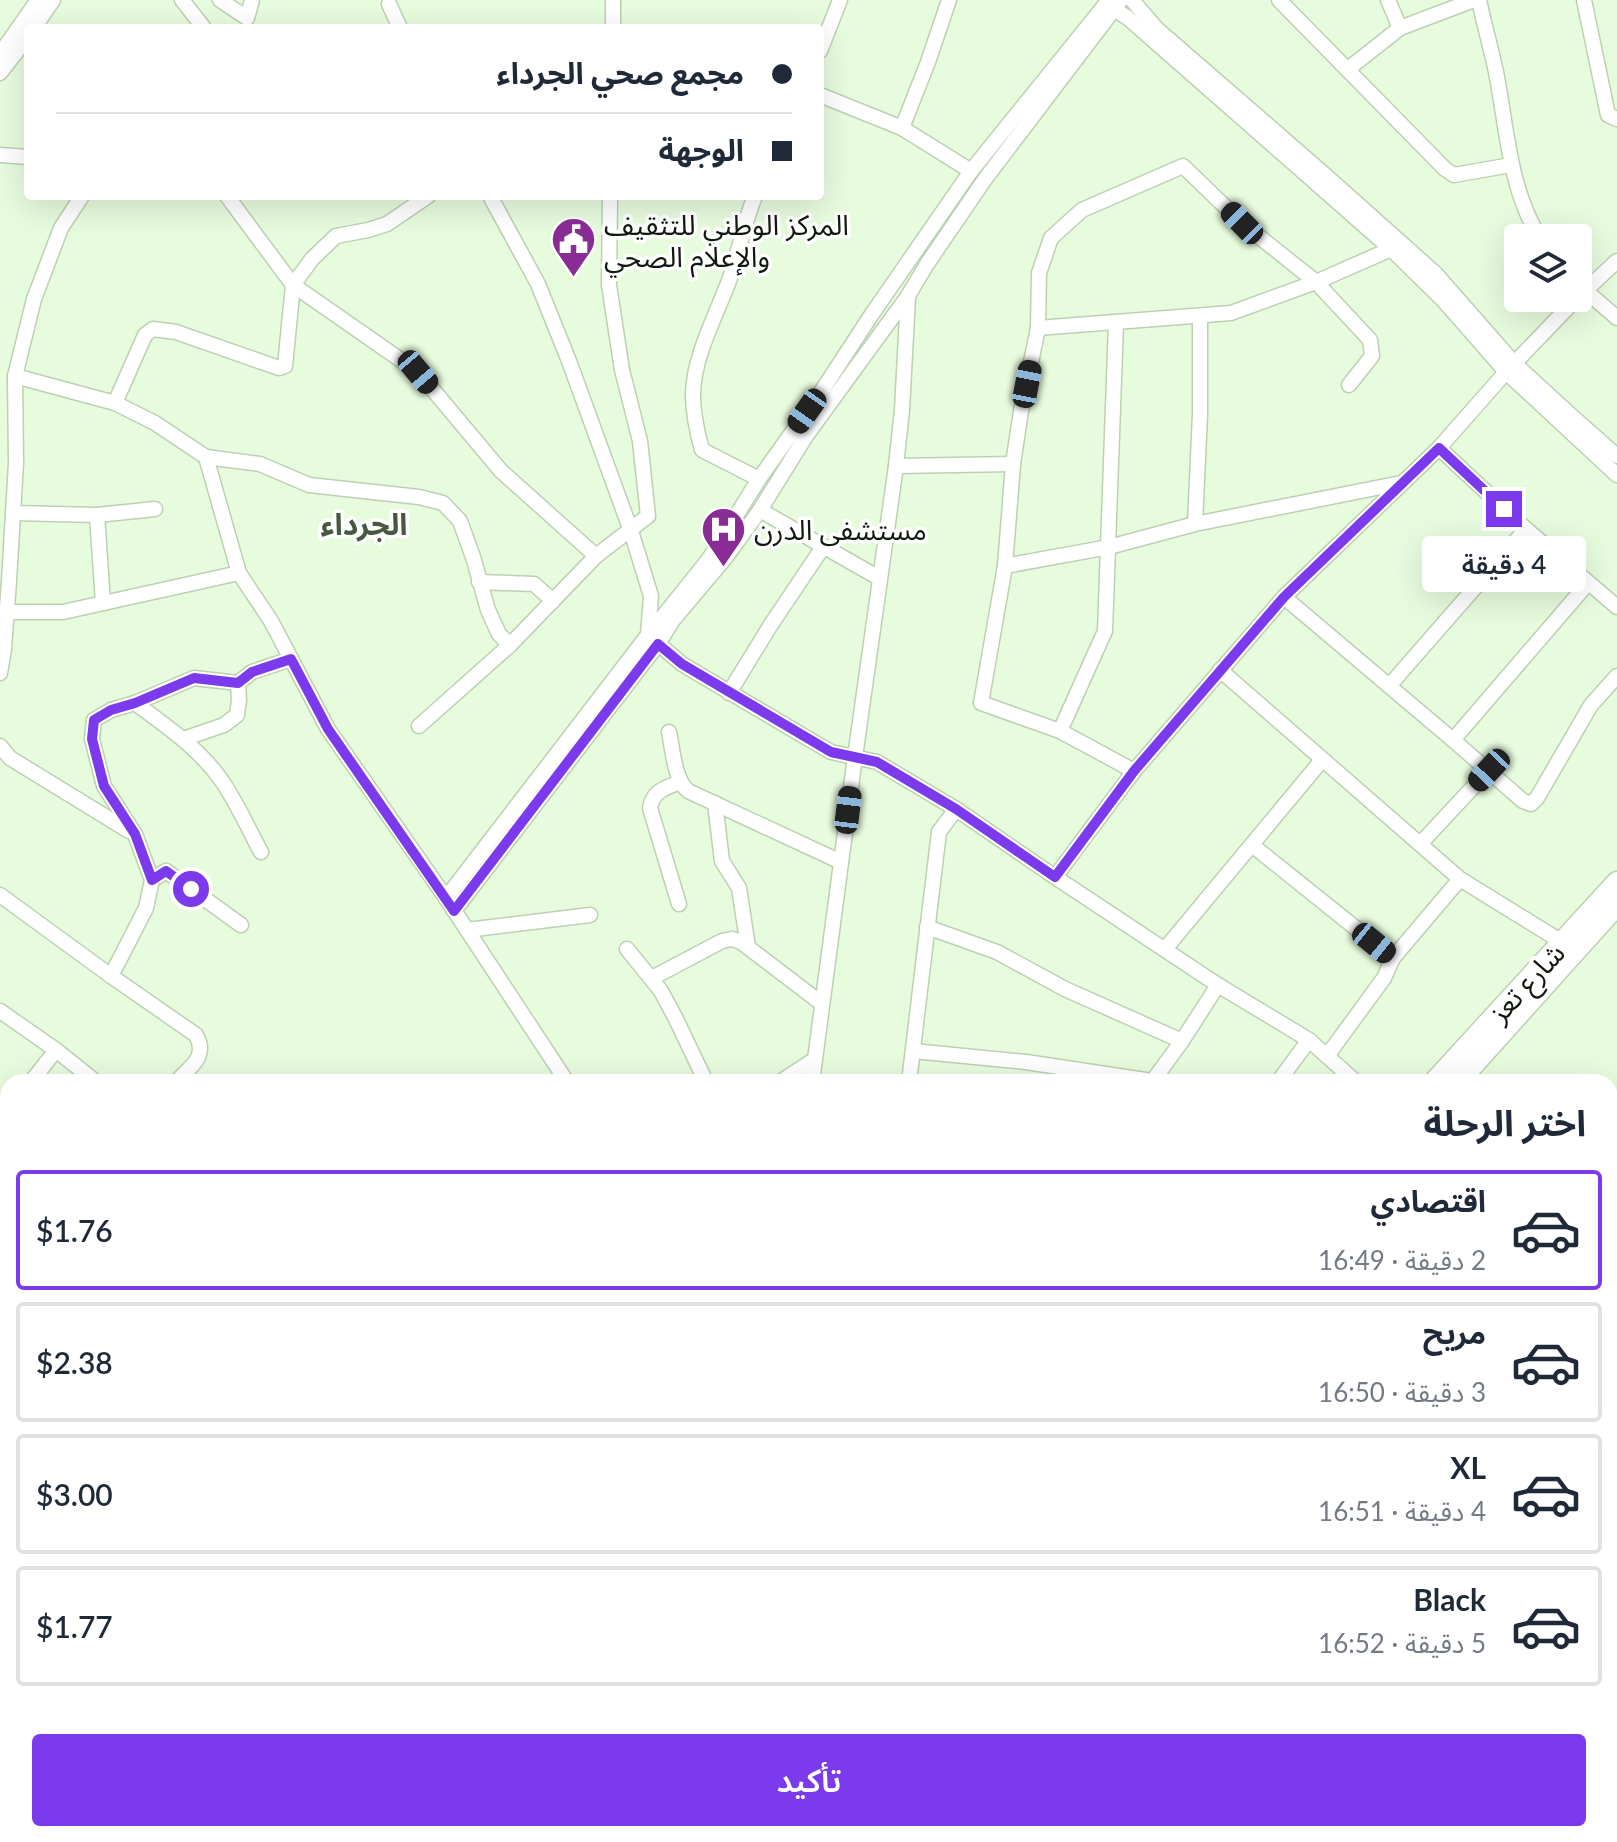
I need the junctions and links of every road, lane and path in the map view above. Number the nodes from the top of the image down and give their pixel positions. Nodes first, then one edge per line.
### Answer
1 (38, 0) edge
2 (53, 0) edge
3 (182, 0) edge
4 (220, 0) edge
5 (252, 0) edge
6 (613, 0) edge
7 (840, 0) edge
8 (949, 0) edge
9 (1132, 0) edge
10 (1279, 0) edge
11 (1388, 0) edge
12 (1476, 0) edge
13 (1584, 0) edge
14 (389, 4) dead end
15 (1112, 4) edge
16 (37, 24) edge
17 (201, 24) edge
18 (398, 24) edge
19 (613, 24) edge
20 (1400, 28) junction
21 (824, 41) edge
22 (24, 42) edge
23 (0, 54) edge
24 (1348, 69) junction
25 (0, 73) edge
26 (824, 97) edge
27 (1617, 119) edge
28 (902, 128) junction
29 (0, 155) edge
30 (24, 157) edge
31 (1511, 165) junction
32 (971, 171) junction
33 (79, 200) edge
34 (230, 200) edge
35 (422, 200) edge
36 (492, 200) edge
37 (610, 200) edge
38 (753, 200) edge
39 (1531, 224) edge
40 (1391, 249) junction
41 (1617, 261) edge
42 (896, 282) junction
43 (1316, 282) junction
44 (1592, 282) edge
45 (293, 285) junction
46 (908, 296) junction
47 (1592, 300) edge
48 (1561, 312) edge
49 (1200, 316) junction
50 (1617, 318) edge
51 (1116, 323) junction
52 (1038, 328) junction
53 (1510, 367) junction
54 (15, 376) junction
55 (1349, 385) dead end
56 (115, 403) junction
57 (1439, 448) junction
58 (1617, 456) edge
59 (206, 457) junction
60 (1013, 464) junction
61 (896, 466) junction
62 (1617, 475) edge
63 (759, 479) junction
64 (1402, 483) junction
65 (155, 509) dead end
66 (760, 510) junction
67 (13, 513) junction
68 (97, 515) junction
69 (1195, 524) junction
70 (1526, 529) junction
71 (631, 531) junction
72 (823, 547) junction
73 (1109, 547) junction
74 (596, 556) junction
75 (1005, 566) junction
76 (239, 573) junction
77 (879, 578) junction
78 (479, 582) junction
79 (1588, 583) junction
80 (1284, 597) junction
81 (553, 601) junction
82 (103, 603) junction
83 (1617, 607) edge
84 (7, 612) junction
85 (653, 640) junction
86 (510, 645) junction
87 (291, 659) junction
88 (1220, 670) junction
89 (0, 673) edge
90 (1617, 676) edge
91 (238, 683) junction
92 (1389, 686) junction
93 (729, 693) junction
94 (135, 703) junction
95 (419, 726) dead end
96 (1060, 731) junction
97 (669, 732) dead end
98 (183, 739) junction
99 (1453, 740) junction
100 (0, 746) edge
101 (855, 757) junction
102 (1322, 760) junction
103 (5, 764) edge
104 (1489, 770) junction
105 (1134, 771) junction
106 (680, 782) junction
107 (715, 803) junction
108 (956, 809) junction
109 (135, 834) junction
110 (1421, 843) junction
111 (1252, 845) junction
112 (261, 852) dead end
113 (841, 862) junction
114 (1055, 877) junction
115 (1460, 879) junction
116 (152, 880) junction
117 (1617, 882) edge
118 (0, 895) edge
119 (450, 904) junction
120 (679, 904) dead end
121 (1617, 905) edge
122 (590, 915) dead end
123 (241, 925) dead end
124 (927, 927) junction
125 (467, 930) junction
126 (1562, 942) junction
127 (748, 947) junction
128 (627, 949) dead end
129 (1165, 949) junction
130 (1393, 958) junction
131 (111, 976) junction
132 (652, 978) junction
133 (1218, 985) junction
134 (821, 1003) junction
135 (0, 1011) edge
136 (1309, 1040) junction
137 (1182, 1041) junction
138 (56, 1050) junction
139 (913, 1051) junction
140 (1327, 1056) junction
141 (815, 1059) junction
142 (37, 1074) edge
143 (86, 1074) edge
144 (184, 1074) edge
145 (558, 1074) edge
146 (702, 1074) edge
147 (792, 1074) edge
148 (813, 1074) edge
149 (910, 1074) edge
150 (1102, 1074) edge
151 (1158, 1074) edge
152 (1284, 1074) edge
153 (1347, 1074) edge
154 (1441, 1074) edge
155 (1465, 1074) edge

1 - 23 street
2 - 16 street
3 - 17 street
4 - 5 street
6 - 19 street
7 - 21 street
8 - 28 street
9 - 53 street
10 - 24 street
11 - 20 street
12 - 20 street
12 - 31 street
13 - 27 street
14 - 18 street
15 - 32 street
15 - 40 street
15 - 46 street
20 - 24 street
22 - 25 street
24 - 31 street
26 - 28 street
28 - 32 street
29 - 30 street
31 - 39 street
32 - 42 street
33 - 54 street
34 - 45 street
35 - 45 street
36 - 71 street
37 - 71 street
38 - 63 street
40 - 43 street
40 - 53 street
41 - 44 street
42 - 46 street
42 - 63 street
43 - 49 street
43 - 52 street
43 - 55 street
45 - 56 street
45 - 74 street
46 - 61 street
46 - 66 street
47 - 50 street
48 - 53 street
49 - 51 street
49 - 69 street
51 - 52 street
51 - 73 street
52 - 60 street
53 - 57 street
53 - 58 street
53 - 62 street
54 - 56 street
54 - 67 street
56 - 59 street
57 - 64 street
57 - 70 street
59 - 76 street
59 - 78 street
60 - 61 street
60 - 75 street
61 - 77 street
63 - 85 street
64 - 69 street
64 - 80 street
65 - 68 street
66 - 72 street
66 - 85 street
67 - 68 street
67 - 84 street
68 - 82 street
69 - 73 street
70 - 79 street
70 - 92 street
71 - 74 street
71 - 85 street
72 - 77 street
72 - 93 street
73 - 75 street
73 - 96 street
74 - 81 street
75 - 96 street
76 - 82 street
76 - 87 street
77 - 101 street
78 - 81 street
78 - 86 street
79 - 83 street
79 - 99 street
80 - 88 street
80 - 92 street
81 - 86 street
82 - 84 street
84 - 89 street
85 - 93 street
85 - 119 street
86 - 95 street
87 - 91 street
87 - 119 street
88 - 102 street
88 - 105 street
90 - 104 street
91 - 94 street
91 - 98 street
92 - 99 street
93 - 101 street
94 - 98 street
94 - 109 street
96 - 105 street
97 - 106 street
98 - 112 street
99 - 104 street
100 - 103 street
101 - 108 street
101 - 113 street
102 - 110 street
102 - 111 street
103 - 109 street
104 - 110 street
105 - 114 street
106 - 107 street
106 - 120 street
107 - 113 street
107 - 127 street
108 - 114 street
108 - 124 street
109 - 116 street
110 - 115 street
111 - 129 street
111 - 130 street
113 - 134 street
114 - 129 street
115 - 126 street
115 - 130 street
116 - 123 street
116 - 131 street
117 - 126 highway, شارع تعز
118 - 131 street
119 - 125 street
121 - 155 highway, شارع تعز
122 - 125 street
124 - 137 street
124 - 139 street
125 - 145 street
126 - 154 highway, شارع تعز
127 - 132 street
127 - 134 street
128 - 132 street
129 - 133 street
130 - 140 street
131 - 144 street
132 - 146 street
133 - 136 street
133 - 137 street
134 - 141 street
135 - 138 street
136 - 140 street
136 - 152 street
137 - 151 street
138 - 142 street
138 - 143 street
139 - 149 street
139 - 150 street
140 - 153 street
141 - 147 street
141 - 148 street

